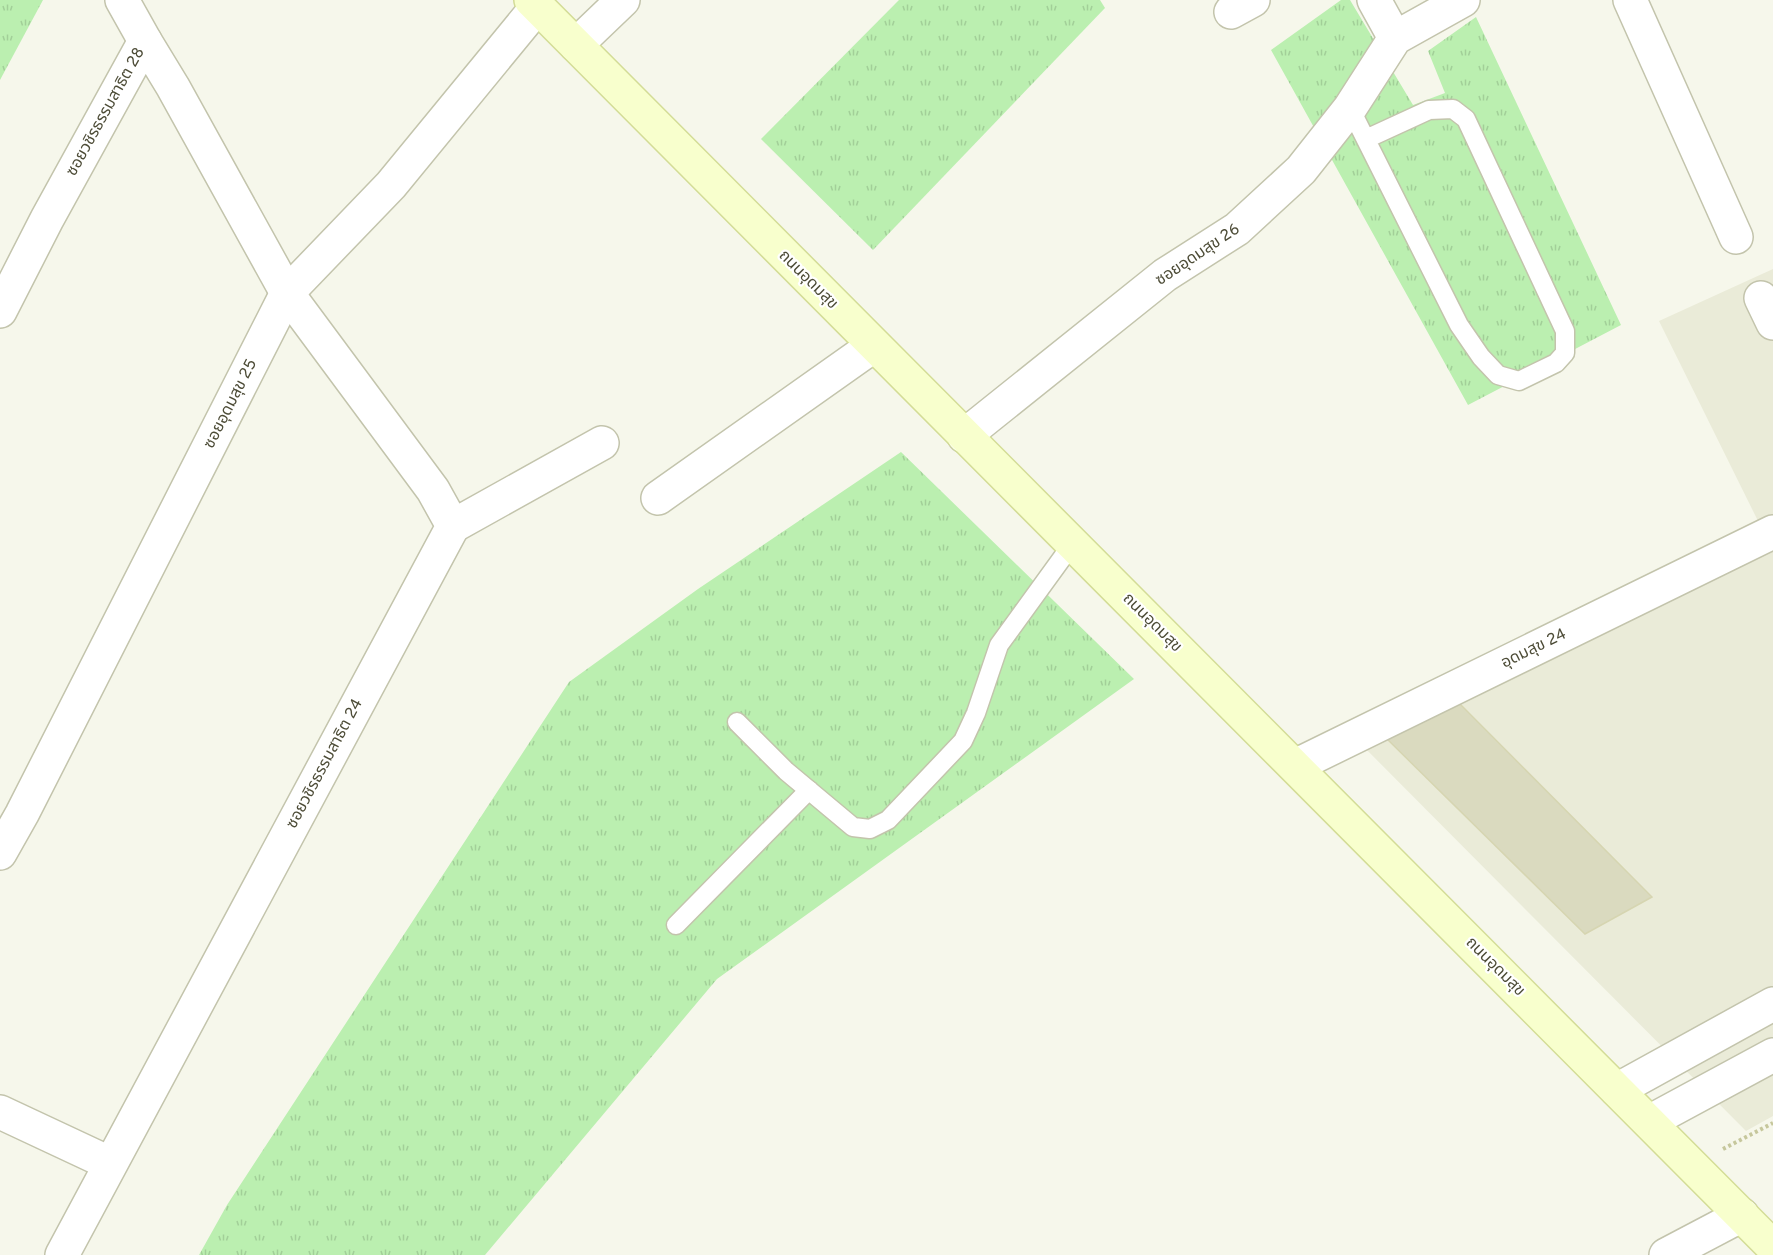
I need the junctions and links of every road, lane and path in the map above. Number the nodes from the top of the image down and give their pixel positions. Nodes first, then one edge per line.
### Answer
1 (122, 0) edge
2 (623, 0) edge
3 (1374, 0) edge
4 (1630, 0) edge
5 (1455, 2) edge
6 (534, 4) edge
7 (1395, 38) junction
8 (145, 41) junction
9 (576, 45) junction
10 (1350, 108) junction
11 (1366, 139) junction
12 (1736, 237) dead end
13 (287, 292) junction
14 (0, 312) edge
15 (873, 346) junction
16 (964, 436) junction
17 (602, 443) dead end
18 (658, 498) dead end
19 (453, 526) junction
20 (1773, 532) edge
21 (1073, 543) junction
22 (736, 723) dead end
23 (1295, 766) junction
24 (809, 790) junction
25 (0, 853) edge
26 (676, 925) dead end
27 (1773, 1005) edge
28 (1773, 1055) edge
29 (1617, 1090) junction
30 (0, 1112) edge
31 (1649, 1122) junction
32 (1773, 1123) edge
33 (109, 1163) junction
34 (1692, 1164) junction
35 (1742, 1215) junction
36 (1773, 1246) edge
37 (62, 1255) edge
38 (1666, 1255) edge

1 - 8 street
2 - 9 street
3 - 7 street
4 - 12 street
5 - 7 street, ซอยอุดมสุข 26
6 - 9 main road, ถนนอุดมสุข
6 - 13 street, ซอยอุดมสุข 25
7 - 10 street, ซอยอุดมสุข 26
8 - 13 street, ซอยวชิรธรรมสาธิต 28
8 - 14 street, ซอยวชิรธรรมสาธิต 28
9 - 15 main road, ถนนอุดมสุข
10 - 11 lane
10 - 16 street, ซอยอุดมสุข 26
11 - 11 lane
13 - 19 street
13 - 25 street, ซอยอุดมสุข 25
15 - 16 main road, ถนนอุดมสุข
15 - 18 street
16 - 21 main road, ถนนอุดมสุข
17 - 19 street
19 - 33 street, ซอยวชิรธรรมสาธิต 24
20 - 23 street, อุดมสุข 24
21 - 23 main road, ถนนอุดมสุข
21 - 24 lane
22 - 24 lane
23 - 29 main road, ถนนอุดมสุข
24 - 26 lane
27 - 29 street
28 - 31 street
29 - 31 main road, ถนนอุดมสุข
30 - 33 street
31 - 34 main road, ถนนอุดมสุข
32 - 34 path
33 - 37 street, ซอยวชิรธรรมสาธิต 24
34 - 35 main road, ถนนอุดมสุข
35 - 36 main road, ถนนอุดมสุข
35 - 38 street

